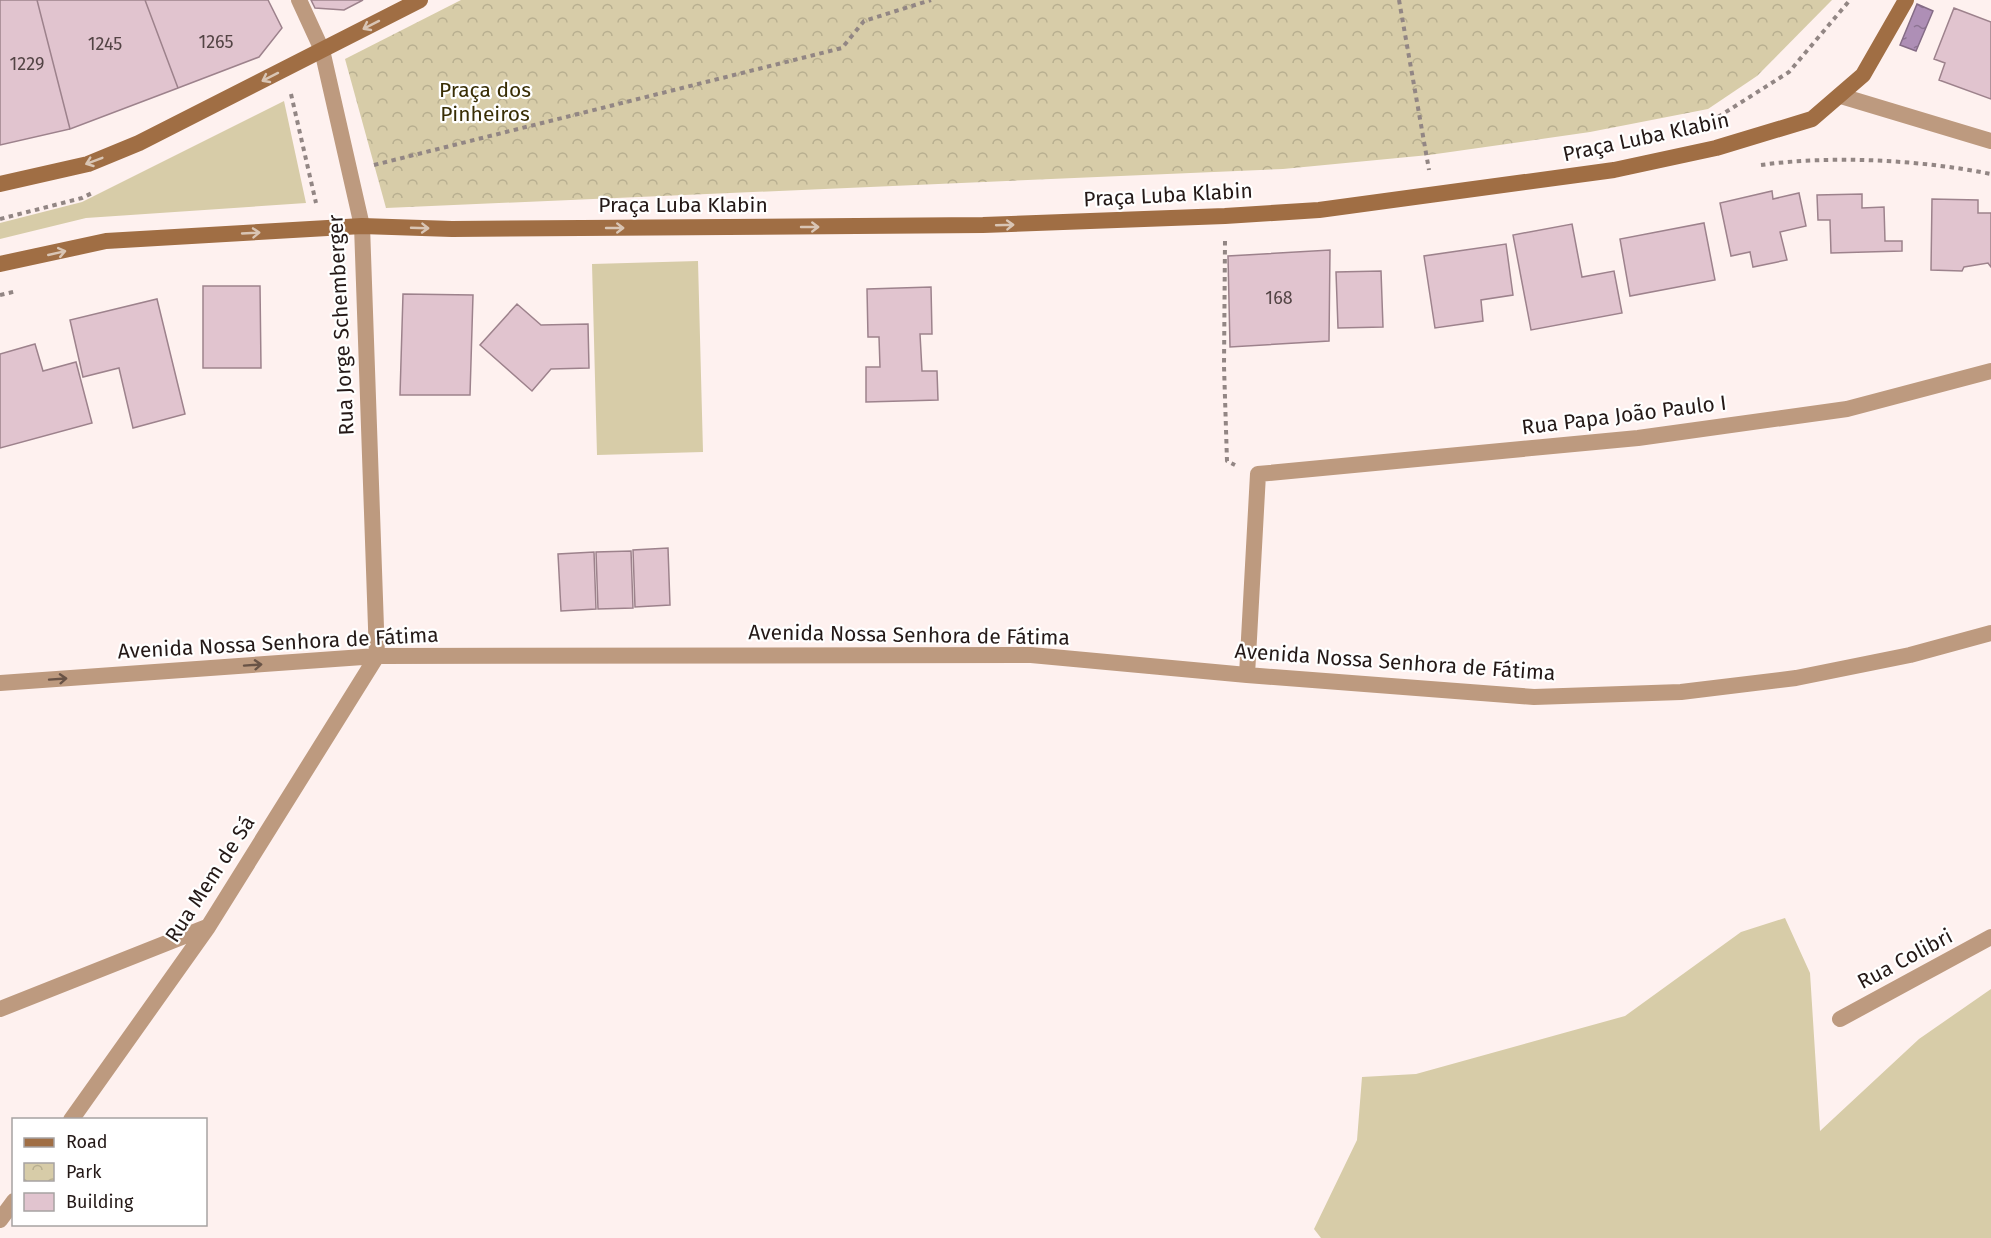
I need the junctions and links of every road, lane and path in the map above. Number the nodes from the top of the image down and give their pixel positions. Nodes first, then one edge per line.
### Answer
1 (299, 0) edge
2 (420, 0) edge
3 (931, 0) edge
4 (1399, 0) edge
5 (1850, 0) edge
6 (1906, 0) edge
7 (322, 50) junction
8 (285, 96) dead end
9 (1842, 96) junction
10 (1709, 123) dead end
11 (1991, 141) edge
12 (351, 171) junction
13 (1418, 174) dead end
14 (0, 184) edge
15 (104, 187) dead end
16 (358, 208) junction
17 (1225, 216) junction
18 (0, 219) edge
19 (362, 226) junction
20 (0, 264) edge
21 (1991, 371) edge
22 (1258, 474) junction
23 (1991, 633) edge
24 (377, 656) junction
25 (1247, 675) junction
26 (0, 683) edge
27 (208, 927) junction
28 (1991, 937) edge
29 (0, 1009) edge
30 (1840, 1019) dead end
31 (72, 1118) edge
32 (12, 1204) edge
33 (0, 1220) edge

1 - 7 street, Rua Jorge Schemberger
2 -> 7 main road
3 - 12 path
4 - 13 path
5 - 10 path
6 - 9 main road, Praça Luba Klabin
7 - 12 street, Rua Jorge Schemberger
7 -> 14 main road
8 - 16 path
9 - 11 street
9 - 17 main road, Praça Luba Klabin
12 - 16 street, Rua Jorge Schemberger
15 - 18 path
16 - 19 street, Rua Jorge Schemberger
19 -> 17 main road, Praça Luba Klabin
17 - 22 path
20 -> 19 main road, Praça Luba Klabin
19 - 24 street, Rua Jorge Schemberger
21 - 22 street, Rua Papa João Paulo I
22 - 25 street
23 - 25 street, Avenida Nossa Senhora de Fátima
24 - 25 street, Avenida Nossa Senhora de Fátima
26 -> 24 street, Avenida Nossa Senhora de Fátima
24 - 27 street, Rua Mem de Sá
27 - 29 street
27 - 31 street, Rua Mem de Sá
28 - 30 street, Rua Colibri
32 - 33 street

